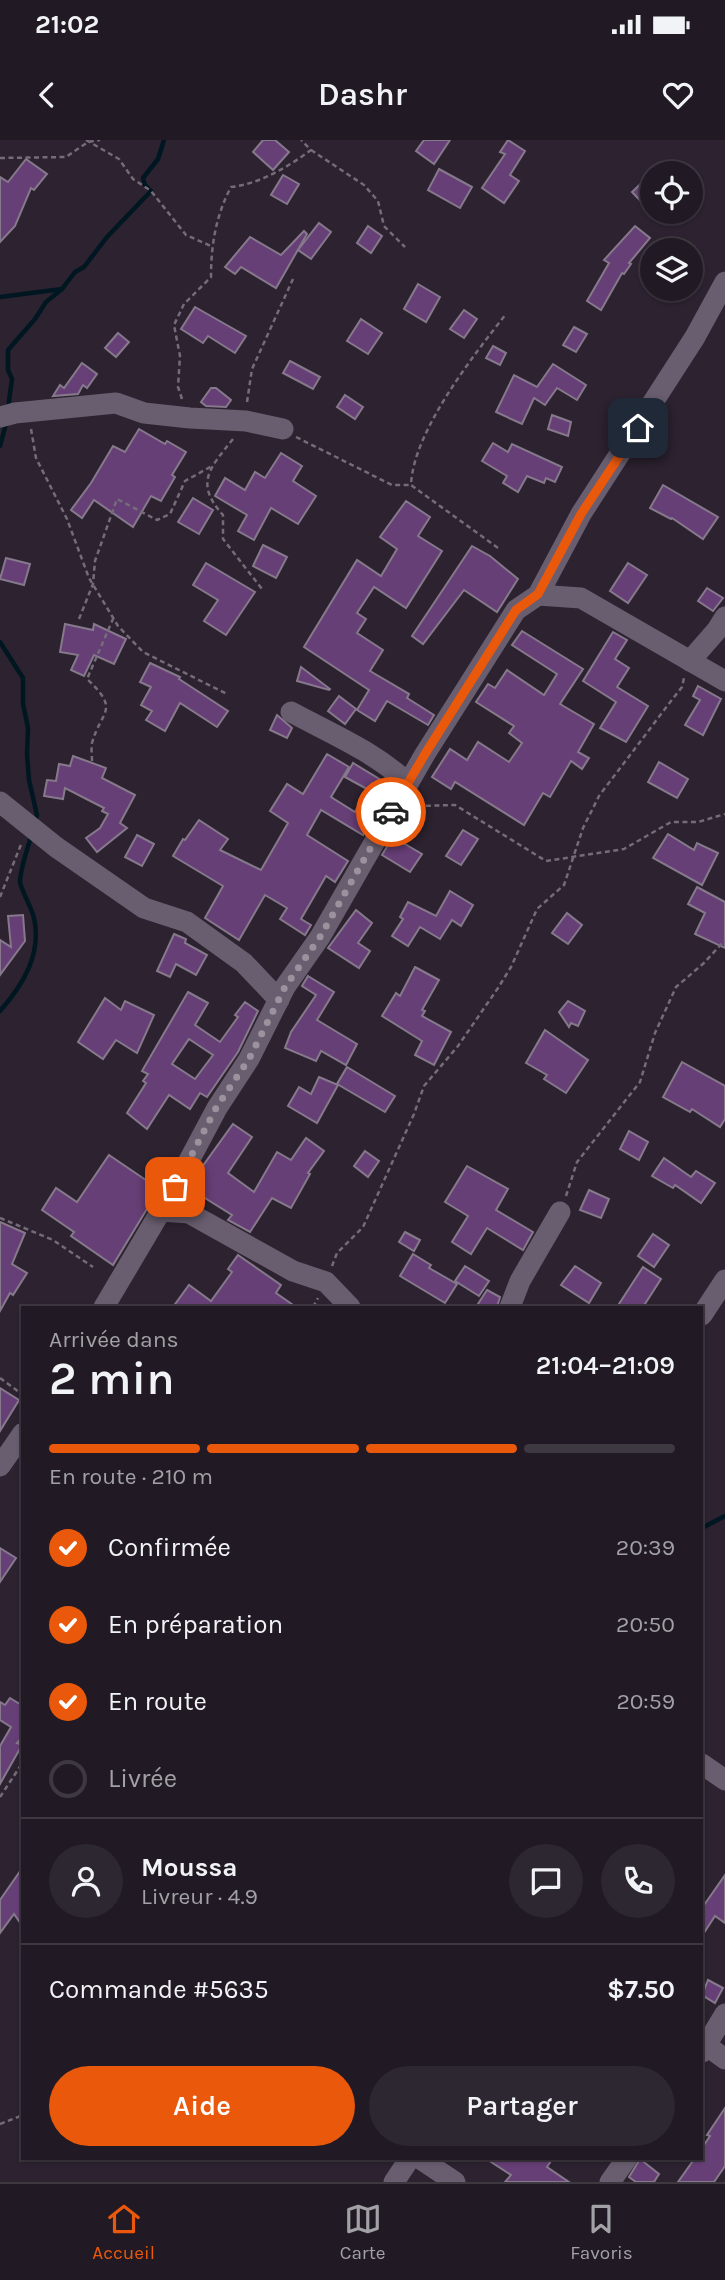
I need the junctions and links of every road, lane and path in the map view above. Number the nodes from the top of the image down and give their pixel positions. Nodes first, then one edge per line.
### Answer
1 (100, 140) edge
2 (301, 140) edge
3 (87, 141) edge
4 (311, 150) junction
5 (0, 158) edge
6 (211, 246) junction
7 (405, 247) dead end
8 (725, 282) edge
9 (506, 314) dead end
10 (27, 412) junction
11 (0, 417) edge
12 (190, 418) junction
13 (283, 429) joint
14 (212, 466) dead end
15 (411, 485) junction
16 (498, 548) dead end
17 (93, 584) junction
18 (538, 594) junction
19 (725, 617) edge
20 (79, 619) dead end
21 (113, 619) junction
22 (690, 661) junction
23 (725, 681) edge
24 (227, 694) dead end
25 (291, 712) dead end
26 (92, 761) dead end
27 (406, 787) junction
28 (0, 802) edge
29 (725, 814) edge
30 (25, 822) junction
31 (572, 857) junction
32 (0, 897) edge
33 (725, 940) edge
34 (279, 1000) junction
35 (161, 1211) junction
36 (560, 1212) joint
37 (0, 1218) edge
38 (93, 1267) dead end
39 (326, 1282) junction
40 (724, 1283) edge
41 (105, 1306) edge
42 (314, 1306) edge
43 (349, 1306) edge
44 (510, 1306) edge
45 (703, 1314) edge
46 (0, 1378) edge
47 (21, 1394) edge
48 (21, 1436) edge
49 (0, 1466) edge
50 (21, 1765) edge
51 (703, 1765) edge
52 (725, 1780) edge
53 (0, 1797) edge
54 (725, 2014) edge
55 (704, 2048) edge
56 (725, 2059) edge
57 (21, 2116) edge
58 (0, 2124) edge
59 (409, 2160) edge
60 (422, 2160) edge
61 (626, 2160) edge
62 (394, 2182) edge
63 (455, 2182) edge
64 (610, 2182) edge

1 - 3 path
2 - 4 path
3 - 5 path
3 - 6 path
4 - 6 path
4 - 7 path
6 - 12 path
8 - 18 street
9 - 15 path
10 - 11 street
10 - 12 street
10 - 17 path
12 - 13 street
13 - 15 path
14 - 17 path
15 - 16 path
17 - 20 path
17 - 21 path
18 - 22 street
18 - 27 street
19 - 22 street
21 - 24 path
21 - 26 path
22 - 23 street
22 - 31 path
25 - 27 street
27 - 31 path
27 - 34 street
28 - 30 street
29 - 31 path
30 - 32 path
30 - 34 street
31 - 39 path
33 - 36 path
34 - 35 street
35 - 39 street
35 - 41 street
36 - 44 street
37 - 38 path
39 - 42 path
39 - 43 street
40 - 45 street
46 - 47 path
48 - 49 street
50 - 53 path
51 - 52 street
54 - 55 street
55 - 56 street
57 - 58 path
59 - 62 street
60 - 63 street
61 - 64 street

